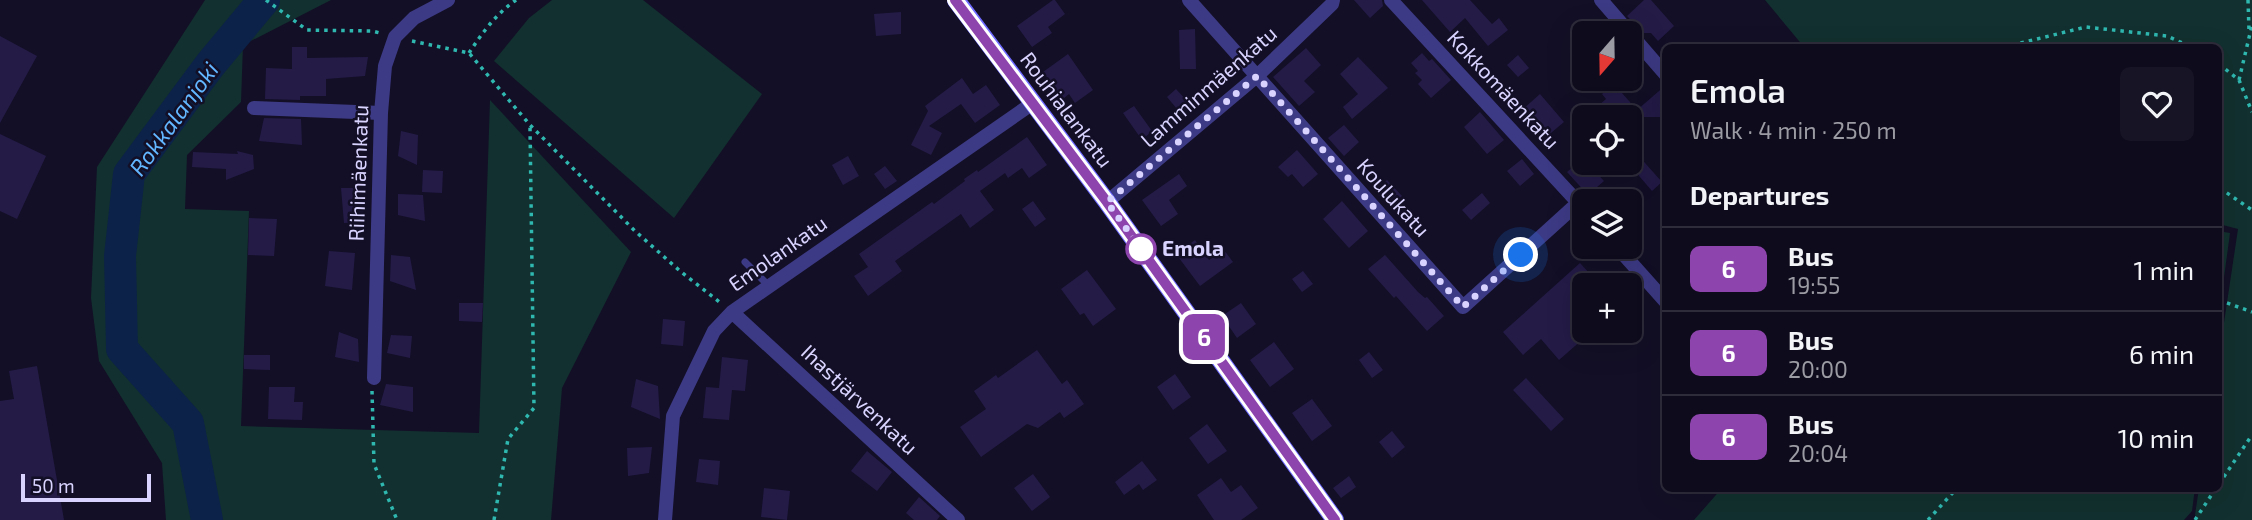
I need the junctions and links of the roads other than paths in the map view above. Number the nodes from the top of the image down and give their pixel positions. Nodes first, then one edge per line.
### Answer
1 (448, 0) edge
2 (956, 0) edge
3 (1189, 0) edge
4 (1333, 0) edge
5 (1391, 0) edge
6 (1601, 0) edge
7 (1662, 70) edge
8 (1257, 76) junction
9 (1033, 103) junction
10 (254, 108) dead end
11 (381, 113) junction
12 (1572, 196) edge
13 (1107, 202) junction
14 (1572, 214) edge
15 (1628, 259) edge
16 (745, 262) dead end
17 (769, 286) junction
18 (1662, 298) edge
19 (732, 312) junction
20 (374, 377) dead end
21 (665, 520) edge
22 (958, 520) edge
23 (1335, 520) edge

1 - 11 street, Riihimäenkatu
2 - 9 street, Rouhialankatu
3 - 8 street, Koulukatu
4 - 8 street, Lamminmäenkatu
5 - 12 street, Kokkomäenkatu
6 - 7 street
8 - 13 street, Lamminmäenkatu
8 - 14 street, Koulukatu
9 - 13 street, Rouhialankatu
9 - 17 street, Emolankatu
10 - 11 street
11 - 20 street, Riihimäenkatu
13 - 23 street, Rouhialankatu
15 - 18 street
16 - 17 lane
17 - 19 street, Emolankatu
19 - 21 street, Emolankatu
19 - 22 street, Ihastjärvenkatu

